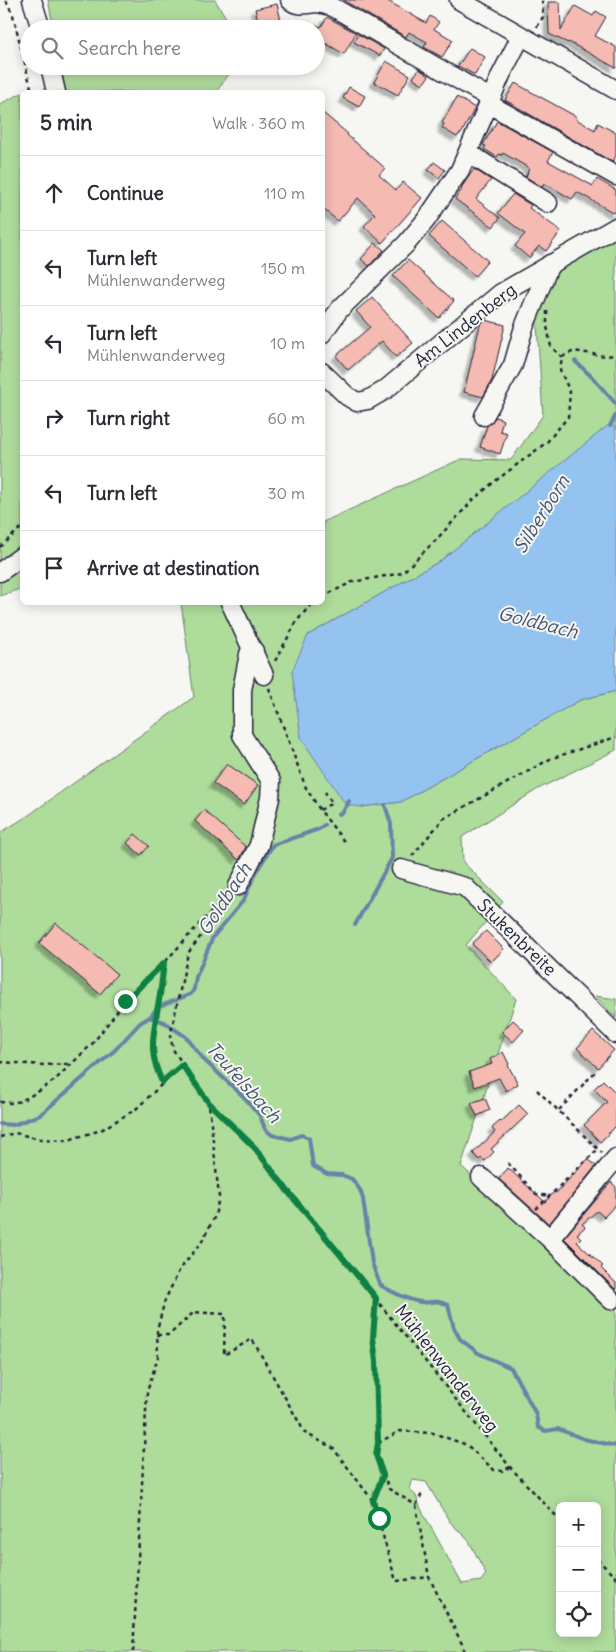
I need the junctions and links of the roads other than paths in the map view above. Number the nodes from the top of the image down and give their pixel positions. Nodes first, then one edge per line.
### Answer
1 (32, 0) edge
2 (290, 0) edge
3 (459, 0) edge
4 (327, 3) edge
5 (38, 20) edge
6 (525, 38) junction
7 (52, 75) edge
8 (56, 90) edge
9 (616, 90) edge
10 (490, 101) junction
11 (468, 153) junction
12 (616, 176) edge
13 (548, 202) dead end
14 (616, 227) edge
15 (550, 264) junction
16 (325, 330) edge
17 (325, 375) edge
18 (484, 416) dead end
19 (20, 557) edge
20 (0, 572) edge
21 (231, 605) edge
22 (254, 651) junction
23 (264, 675) road end
24 (401, 869) road end
25 (238, 886) dead end
26 (616, 1034) edge
27 (614, 1160) edge
28 (481, 1177) dead end
29 (550, 1239) junction
30 (611, 1300) dead end

1 - 5 street
2 - 4 street
3 - 6 street
4 - 10 street
6 - 9 street
6 - 10 street
7 - 8 street
10 - 11 street
10 - 12 street
11 - 13 street
11 - 16 street
14 - 15 street, Am Lindenberg
15 - 17 street, Am Lindenberg
15 - 18 street
19 - 20 street
21 - 22 street
22 - 23 street
22 - 25 street
24 - 26 street, Stukenbreite
27 - 29 street
28 - 29 street
29 - 30 street

